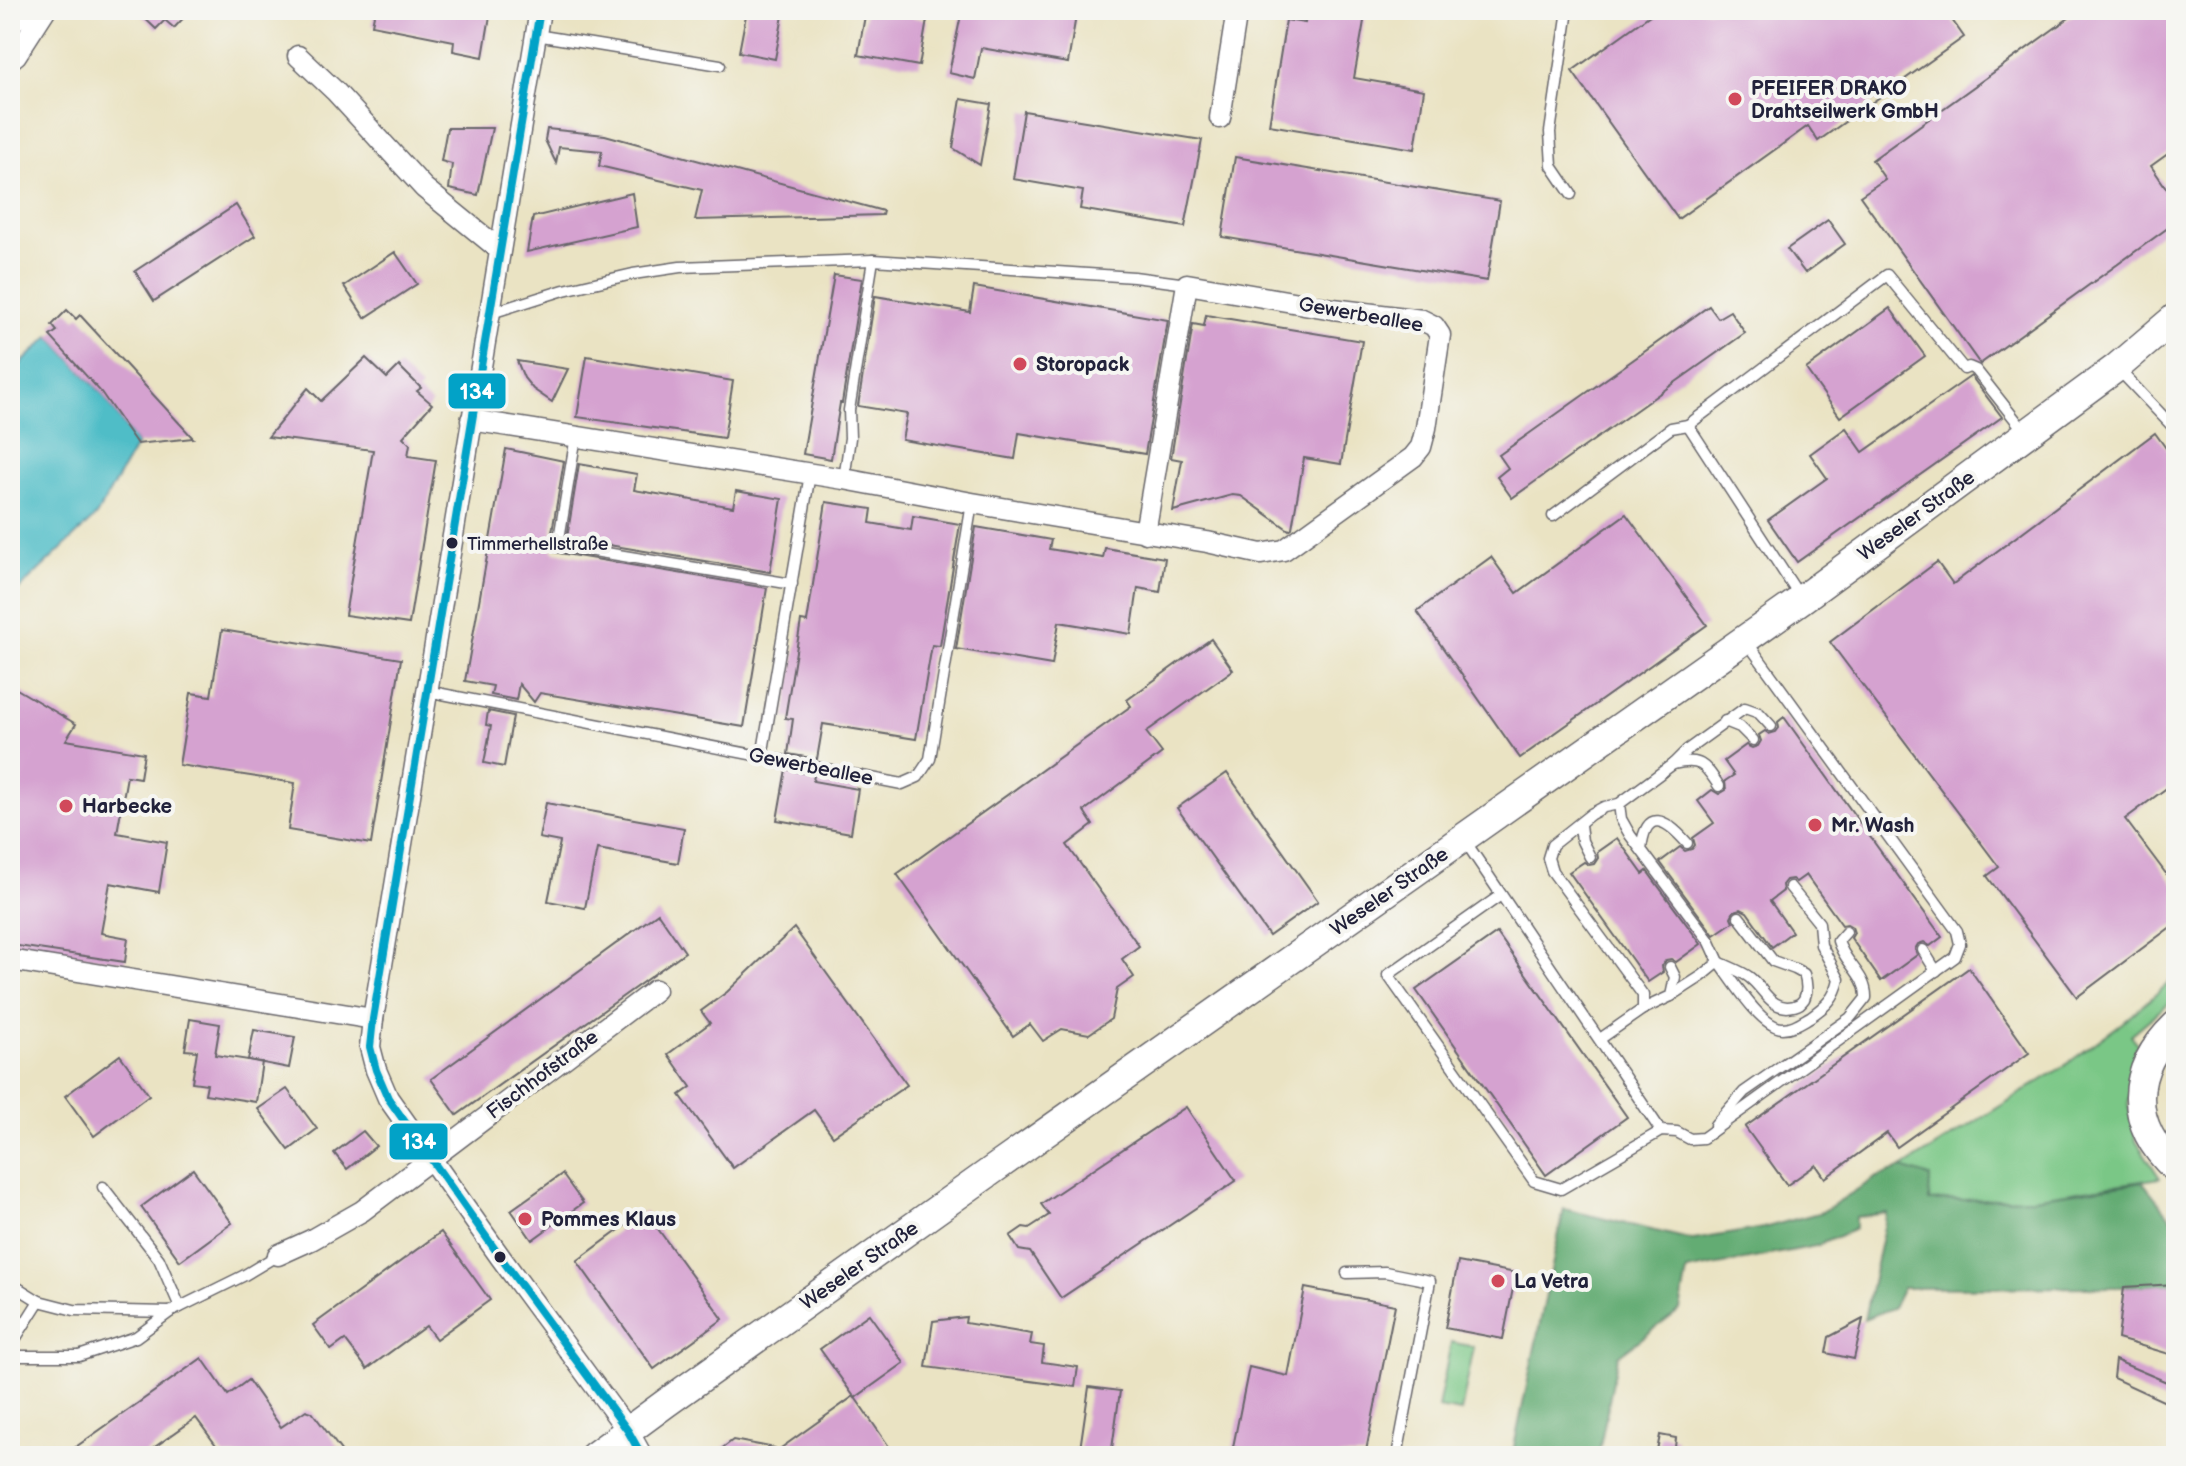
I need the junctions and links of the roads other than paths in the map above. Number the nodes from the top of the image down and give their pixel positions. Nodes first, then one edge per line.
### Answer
1 (30, 10) edge
2 (45, 10) edge
3 (540, 10) edge
4 (1237, 10) edge
5 (1568, 10) edge
6 (10, 23) edge
7 (536, 35) junction
8 (298, 56) dead end
9 (10, 60) edge
10 (720, 65) dead end
11 (1220, 118) dead end
12 (1571, 194) dead end
13 (500, 250) junction
14 (873, 260) junction
15 (1187, 284) junction
16 (491, 313) junction
17 (2176, 317) edge
18 (2116, 368) junction
19 (471, 420) junction
20 (1688, 425) junction
21 (2176, 430) edge
22 (2026, 434) junction
23 (576, 436) junction
24 (810, 474) junction
25 (844, 479) junction
26 (972, 503) junction
27 (1553, 516) dead end
28 (1145, 533) junction
29 (792, 584) junction
30 (1802, 599) junction
31 (1745, 639) junction
32 (427, 691) junction
33 (1725, 721) junction
34 (1771, 726) dead end
35 (1753, 740) dead end
36 (762, 757) junction
37 (1673, 764) junction
38 (1719, 786) dead end
39 (1619, 804) junction
40 (1580, 825) junction
41 (1463, 838) junction
42 (1687, 843) dead end
43 (1641, 849) junction
44 (1590, 857) dead end
45 (1790, 887) dead end
46 (1501, 895) junction
47 (1739, 917) dead end
48 (1846, 932) dead end
49 (1923, 950) dead end
50 (10, 960) edge
51 (1719, 962) junction
52 (1670, 967) dead end
53 (1936, 971) junction
54 (655, 990) dead end
55 (1671, 996) junction
56 (1643, 1009) junction
57 (373, 1019) junction
58 (2176, 1025) edge
59 (1600, 1039) junction
60 (1661, 1131) junction
61 (1703, 1138) junction
62 (430, 1158) junction
63 (2176, 1169) edge
64 (103, 1187) dead end
65 (278, 1255) joint
66 (1347, 1273) dead end
67 (10, 1283) edge
68 (39, 1301) junction
69 (175, 1310) junction
70 (10, 1347) edge
71 (10, 1356) edge
72 (628, 1431) junction
73 (594, 1456) edge
74 (642, 1456) edge
75 (1397, 1456) edge

1 - 6 street
2 - 9 street
3 - 7 street
4 - 11 street
5 - 12 lane
7 - 10 lane
7 - 13 street
8 - 13 street
13 - 16 street
14 - 15 lane, Gewerbeallee
14 - 16 lane, Gewerbeallee
14 - 25 lane
15 - 28 street
15 - 28 street, Gewerbeallee
16 - 19 street
17 - 18 main road, Weseler Straße
18 - 21 lane
18 - 22 main road, Weseler Straße
19 - 23 street, Gewerbeallee
19 - 32 street
20 - 22 lane
20 - 27 lane
20 - 30 lane
22 - 30 main road, Weseler Straße
23 - 24 street, Gewerbeallee
23 - 29 lane
24 - 25 street, Gewerbeallee
24 - 29 lane
25 - 26 street, Gewerbeallee
26 - 28 street, Gewerbeallee
26 - 36 lane, Gewerbeallee
29 - 36 lane
30 - 31 main road, Weseler Straße
31 - 41 main road, Weseler Straße
31 - 53 lane
32 - 36 lane, Gewerbeallee
32 - 57 street
33 - 34 lane
33 - 35 lane
33 - 37 lane
37 - 38 lane
37 - 39 lane
39 - 40 lane
39 - 43 lane
40 - 44 lane
40 - 56 lane
41 - 46 lane
41 - 72 main road, Weseler Straße
42 - 43 lane
43 - 51 lane
45 - 51 lane
46 - 59 lane
46 - 60 lane
47 - 51 lane
48 - 61 lane
49 - 53 lane
50 - 57 street
51 - 55 lane
52 - 55 lane
53 - 61 lane
54 - 62 street, Fischhofstraße
55 - 56 lane
56 - 59 lane
57 - 62 street
58 - 63 main road
59 - 60 lane
60 - 61 lane
62 - 65 street
62 - 72 street
64 - 69 lane
65 - 69 lane
66 - 75 lane
67 - 68 lane
68 - 69 lane
68 - 70 lane
69 - 71 lane
72 - 73 main road, Weseler Straße
72 - 74 street

